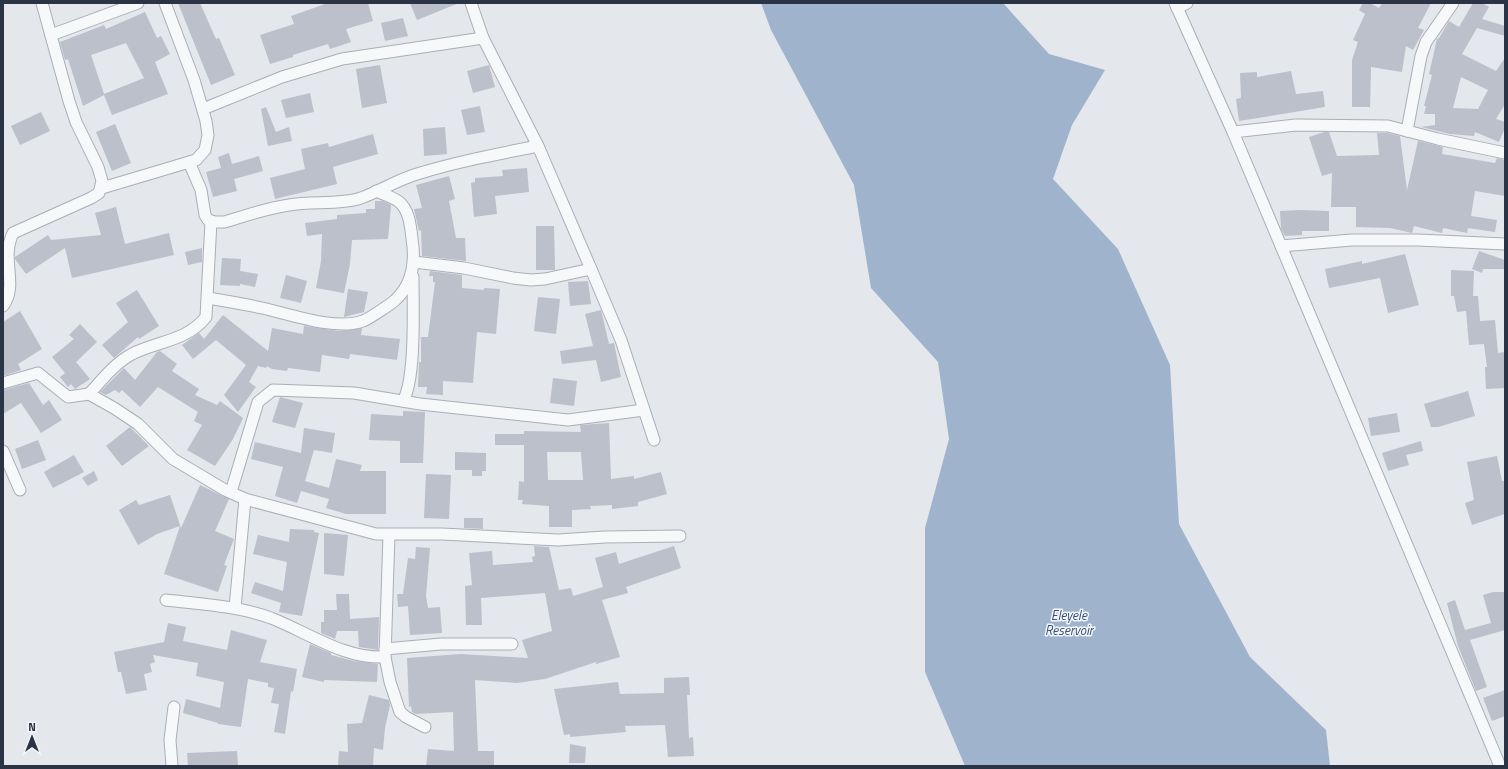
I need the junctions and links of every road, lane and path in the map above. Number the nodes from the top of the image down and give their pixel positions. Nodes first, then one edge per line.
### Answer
1 (42, 3) edge
2 (138, 3) edge
3 (165, 3) edge
4 (471, 3) edge
5 (1453, 3) edge
6 (1179, 5) edge
7 (51, 35) junction
8 (483, 38) junction
9 (203, 110) junction
10 (1407, 131) junction
11 (1233, 132) junction
12 (538, 146) junction
13 (1505, 153) edge
14 (189, 162) junction
15 (102, 188) junction
16 (376, 191) junction
17 (211, 221) junction
18 (1505, 244) edge
19 (1280, 246) junction
20 (413, 267) junction
21 (591, 268) junction
22 (208, 298) junction
23 (3, 306) edge
24 (3, 383) edge
25 (88, 394) junction
26 (403, 401) junction
27 (644, 410) junction
28 (654, 440) dead end
29 (3, 451) edge
30 (20, 490) dead end
31 (231, 492) junction
32 (245, 499) junction
33 (389, 535) junction
34 (680, 536) dead end
35 (166, 600) dead end
36 (234, 608) junction
37 (512, 644) dead end
38 (385, 653) junction
39 (174, 707) dead end
40 (425, 727) dead end
41 (172, 766) edge
42 (1500, 766) edge

1 - 7 street
2 - 7 street
3 - 9 street
4 - 8 street
5 - 10 street
6 - 11 street
7 - 15 street
8 - 9 street
8 - 12 street
9 - 14 street
10 - 11 street
10 - 13 street
11 - 19 street
12 - 16 street
12 - 21 street
14 - 15 street
14 - 17 street
15 - 23 street
16 - 17 street
16 - 20 street
17 - 22 street
18 - 19 street
19 - 42 street
20 - 21 street
20 - 22 street
20 - 26 street
21 - 27 street
22 - 25 street
24 - 25 street
25 - 31 street
26 - 27 street
26 - 31 street
27 - 28 street
29 - 30 street
31 - 32 street
32 - 33 street
32 - 36 street
33 - 34 street
33 - 38 street
35 - 36 street
36 - 38 street
37 - 38 street
38 - 40 street
39 - 41 street

